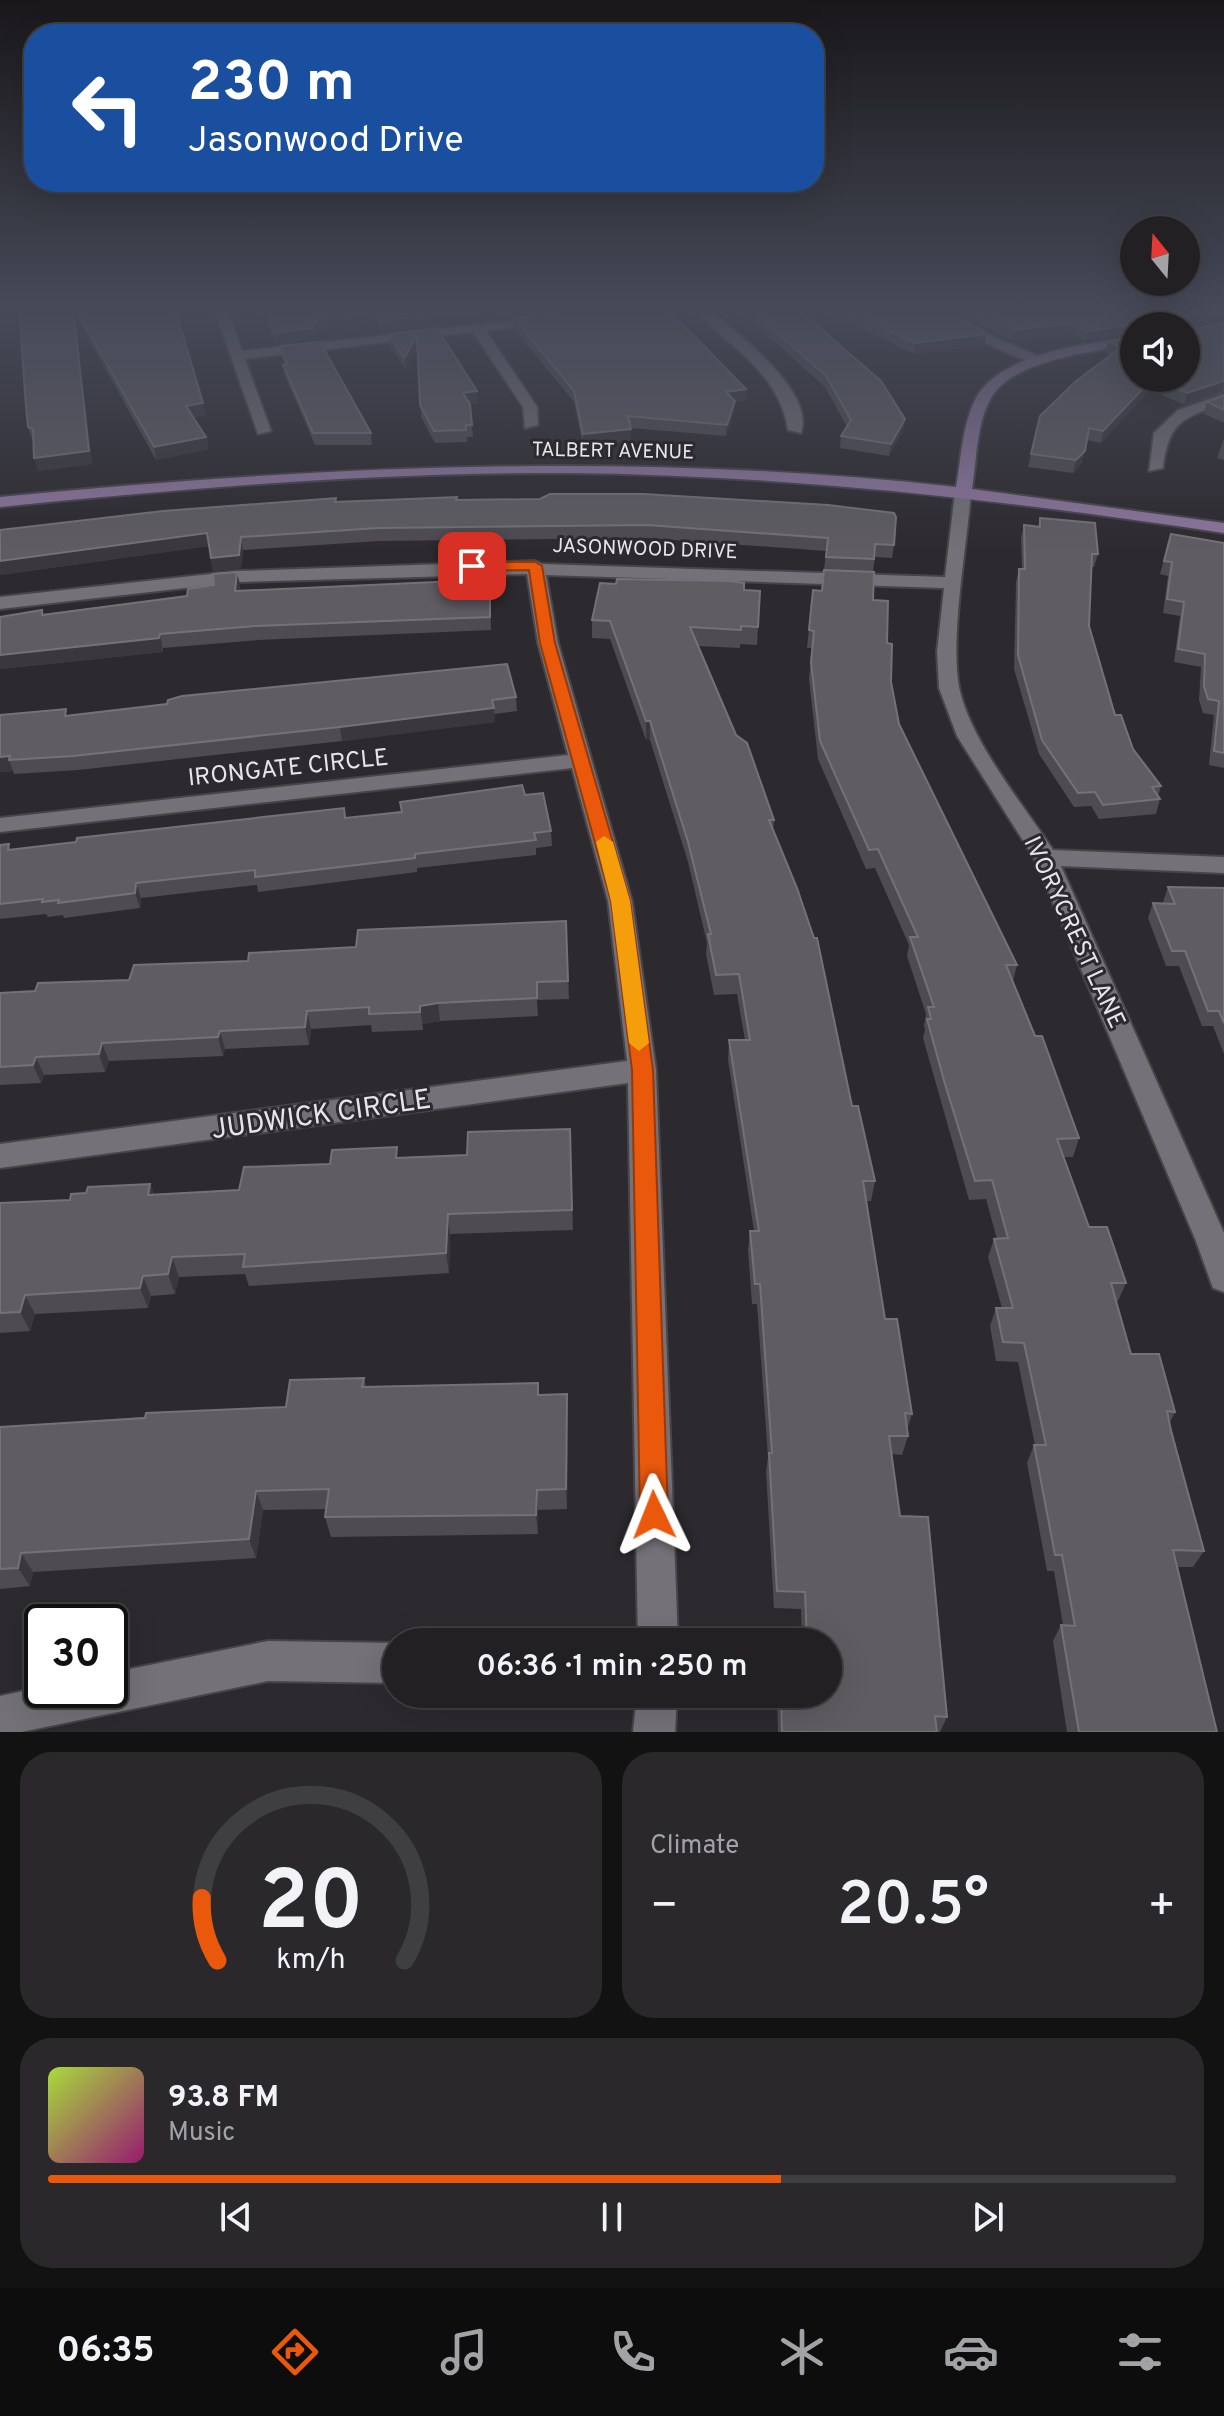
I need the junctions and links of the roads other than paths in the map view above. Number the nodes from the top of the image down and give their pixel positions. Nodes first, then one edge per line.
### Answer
1 (248, 389) edge
2 (518, 389) edge
3 (784, 389) edge
4 (991, 389) edge
5 (1224, 398) edge
6 (530, 425) dead end
7 (796, 430) dead end
8 (263, 431) dead end
9 (1155, 468) dead end
10 (963, 492) junction
11 (0, 502) edge
12 (1224, 528) edge
13 (535, 566) junction
14 (954, 583) junction
15 (0, 603) edge
16 (583, 760) junction
17 (0, 825) edge
18 (1046, 858) junction
19 (1224, 865) edge
20 (642, 1070) junction
21 (0, 1156) edge
22 (1218, 1242) edge
23 (1224, 1278) edge
24 (658, 1628) edge
25 (382, 1663) edge
26 (656, 1708) edge
27 (0, 1716) edge
28 (654, 1732) edge

1 - 8 street
2 - 6 street
3 - 7 street
4 - 10 street
5 - 9 street
10 - 11 street, TALBERT AVENUE
10 - 12 street, TALBERT AVENUE
10 - 14 street, IVORYCREST LANE
13 - 14 street, JASONWOOD DRIVE
13 - 15 street, JASONWOOD DRIVE
13 - 16 street
14 - 18 street, IVORYCREST LANE
16 - 17 street, IRONGATE CIRCLE
16 - 20 street
18 - 19 street
18 - 22 street, IVORYCREST LANE
20 - 21 street, JUDWICK CIRCLE
20 - 24 street
22 - 23 street, IVORYCREST LANE
25 - 27 street
26 - 28 street

